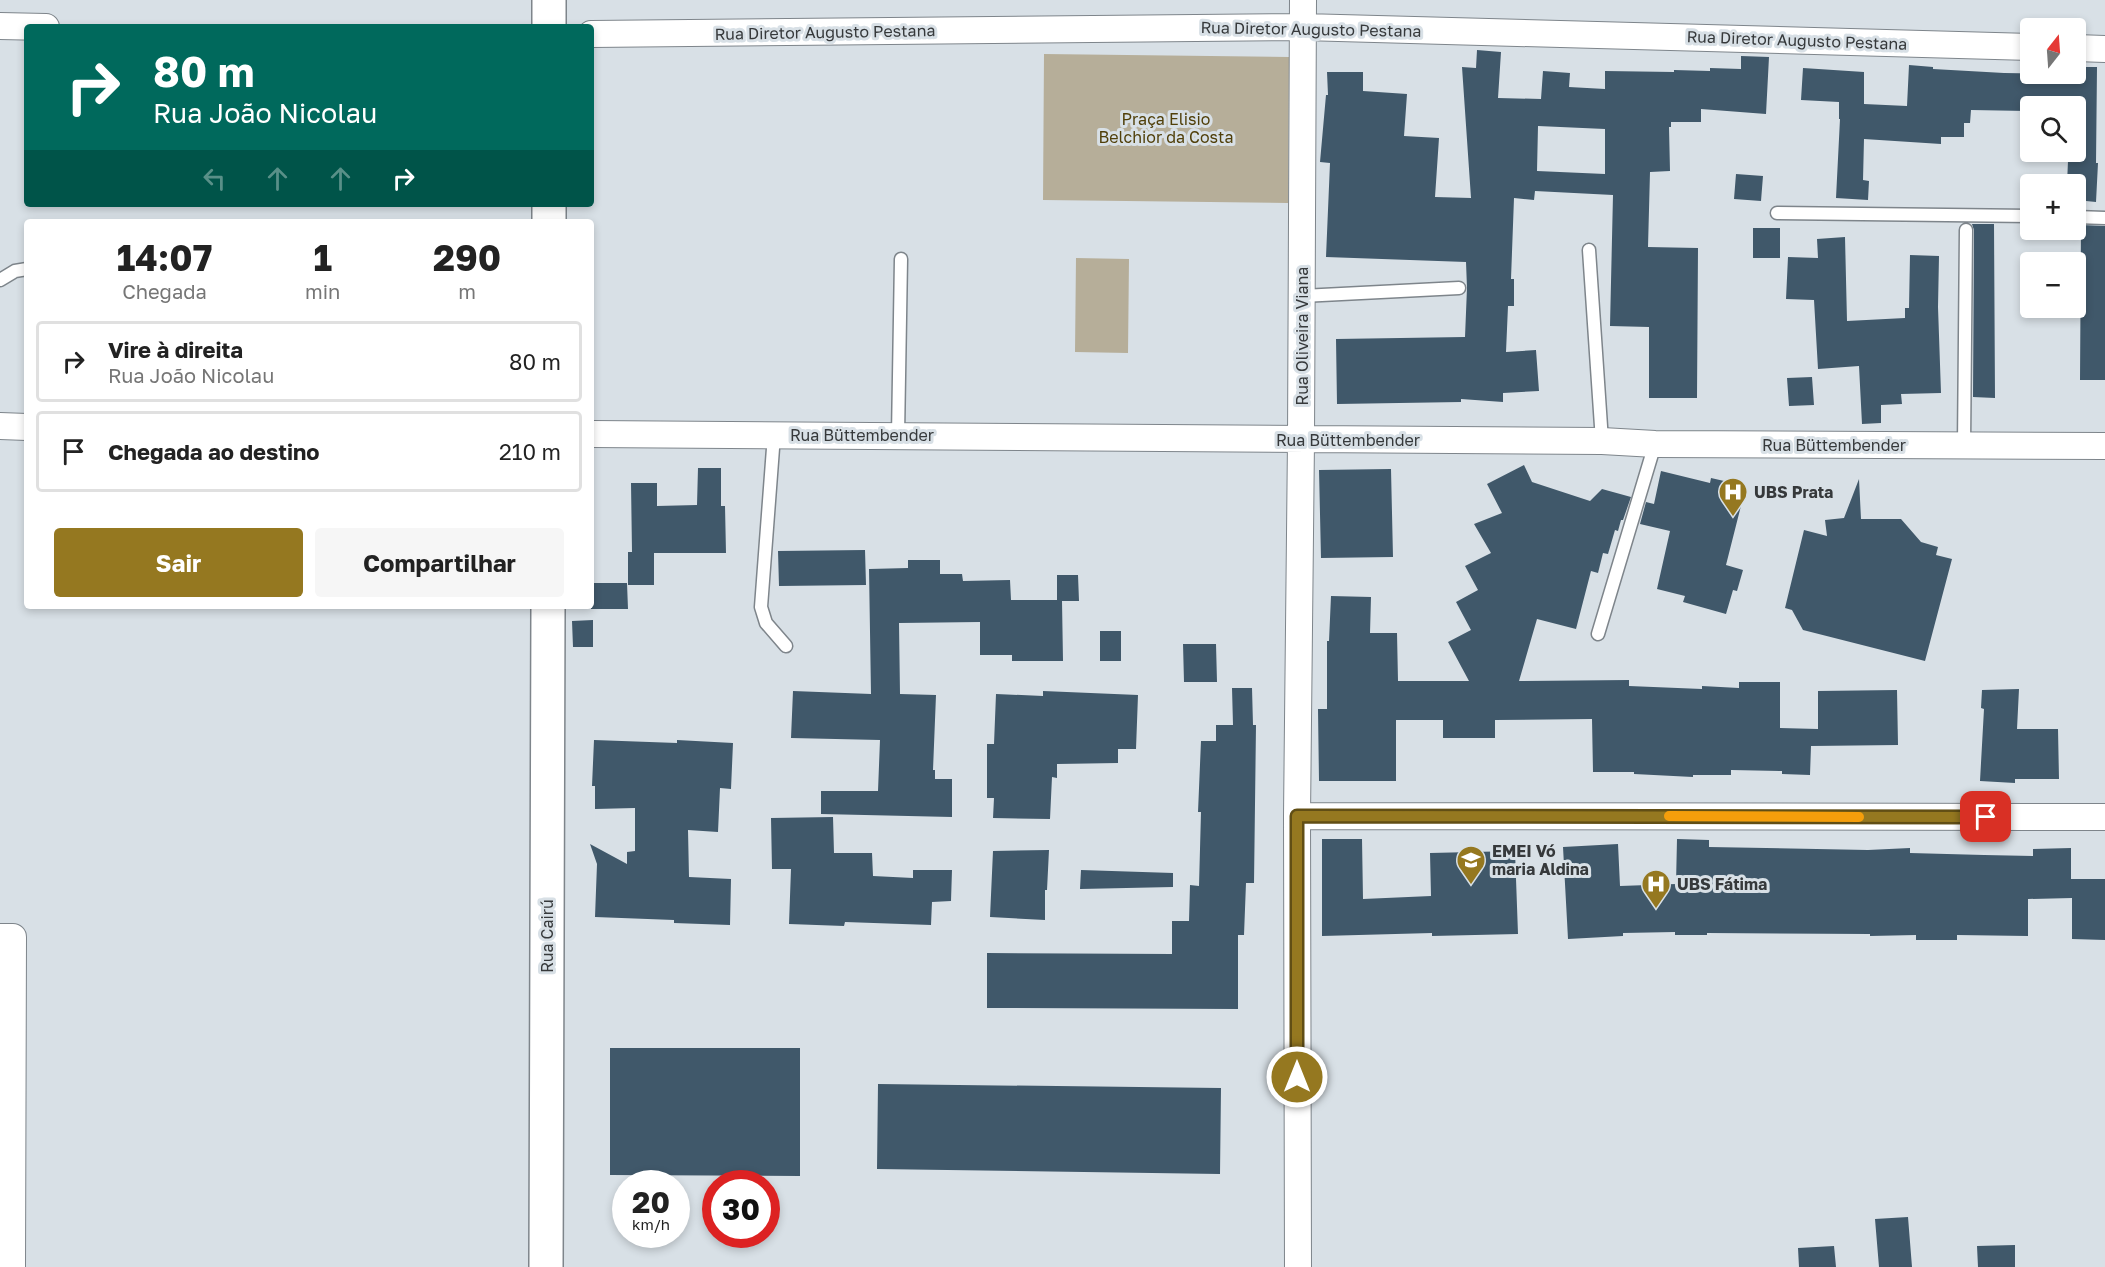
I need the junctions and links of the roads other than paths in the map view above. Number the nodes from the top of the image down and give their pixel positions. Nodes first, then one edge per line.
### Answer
1 (549, 0) edge
2 (1303, 0) edge
3 (549, 24) edge
4 (0, 26) edge
5 (24, 27) edge
6 (1303, 27) junction
7 (594, 34) edge
8 (2020, 47) edge
9 (2086, 48) edge
10 (2105, 49) edge
11 (1777, 213) dead end
12 (2020, 216) edge
13 (2086, 217) edge
14 (2105, 218) edge
15 (1966, 230) dead end
16 (1589, 250) dead end
17 (901, 259) dead end
18 (24, 270) edge
19 (0, 280) edge
20 (1459, 288) dead end
21 (1302, 296) junction
22 (0, 426) edge
23 (24, 427) edge
24 (594, 434) edge
25 (774, 435) junction
26 (898, 435) junction
27 (1301, 440) junction
28 (1602, 441) junction
29 (1655, 444) junction
30 (1964, 445) junction
31 (2105, 446) edge
32 (548, 609) edge
33 (1598, 634) dead end
34 (786, 646) dead end
35 (1297, 816) junction
36 (2105, 817) edge
37 (0, 937) edge
38 (12, 1267) edge
39 (546, 1267) edge
40 (1298, 1267) edge

1 - 3 main road
2 - 6 street, Rua Oliveira Viana
4 - 5 street
6 - 7 street, Rua Diretor Augusto Pestana
6 - 8 street, Rua Diretor Augusto Pestana
6 - 21 street, Rua Oliveira Viana
9 - 10 street
11 - 12 lane
13 - 14 lane
15 - 30 lane
16 - 28 lane
17 - 26 lane
18 - 19 lane
20 - 21 lane
21 - 27 street, Rua Oliveira Viana
22 - 23 street
24 - 25 street, Rua Büttembender
25 - 26 street, Rua Büttembender
25 - 34 lane
26 - 27 street, Rua Büttembender
27 - 28 street, Rua Büttembender
27 - 35 street, Rua Oliveira Viana
28 - 29 street, Rua Büttembender
29 - 30 street, Rua Büttembender
29 - 33 lane
30 - 31 street, Rua Büttembender
32 - 39 main road, Rua Cairú
35 - 36 street
35 - 40 street, Rua Oliveira Viana
37 - 38 street

